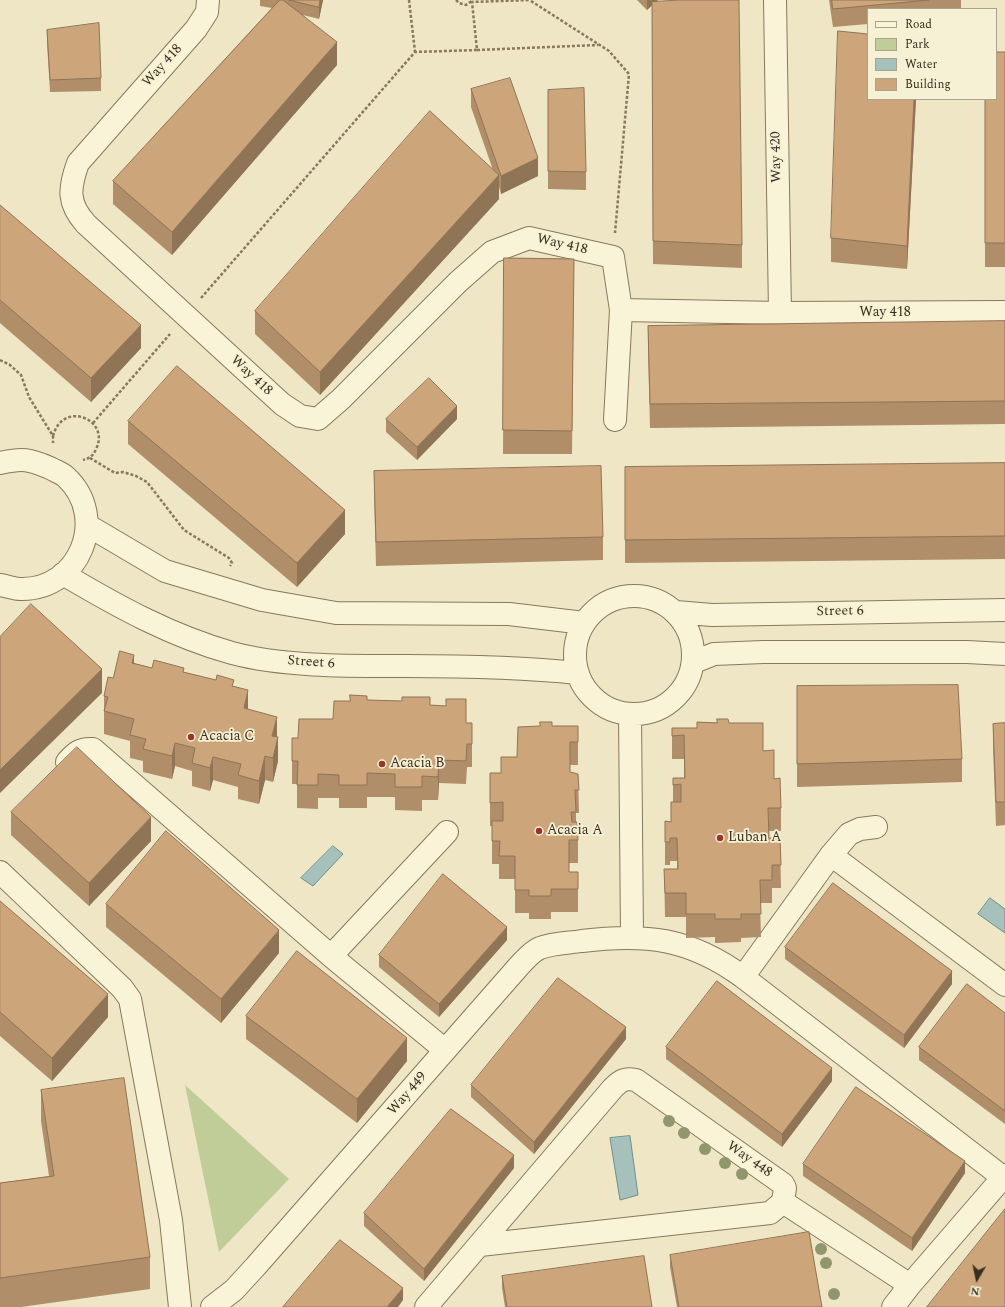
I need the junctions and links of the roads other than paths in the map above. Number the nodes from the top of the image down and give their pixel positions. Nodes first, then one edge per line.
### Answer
1 (208, 0) edge
2 (775, 0) edge
3 (621, 310) junction
4 (1005, 312) edge
5 (780, 314) junction
6 (615, 420) dead end
7 (0, 463) edge
8 (87, 525) junction
9 (63, 574) junction
10 (0, 585) edge
11 (1005, 610) edge
12 (676, 612) junction
13 (584, 623) junction
14 (1005, 654) edge
15 (694, 662) junction
16 (578, 673) junction
17 (630, 714) junction
18 (67, 762) edge
19 (876, 827) dead end
20 (447, 832) dead end
21 (831, 855) junction
22 (0, 872) edge
23 (632, 936) junction
24 (331, 956) junction
25 (743, 977) junction
26 (1005, 985) edge
27 (445, 1050) junction
28 (1004, 1177) edge
29 (783, 1202) junction
30 (480, 1244) junction
31 (910, 1285) junction
32 (180, 1307) edge
33 (212, 1307) edge
34 (426, 1307) edge
35 (894, 1307) edge

1 - 3 street, Way 418
2 - 5 street, Way 420
3 - 5 street, Way 418
3 - 6 street
4 - 5 street, Way 418
7 - 8 street
8 - 9 street
8 - 13 street
9 - 10 street
9 - 16 street, Street 6
11 - 12 street, Street 6
12 - 13 street
12 - 15 street
13 - 16 street
14 - 15 street
15 - 17 street
16 - 17 street
17 - 23 street
18 - 24 street
19 - 21 street
20 - 24 street
21 - 25 street
21 - 26 street
22 - 32 street
23 - 25 street, Way 449
23 - 27 street, Way 449
24 - 27 street
25 - 28 street, Way 449
27 - 33 street, Way 449
28 - 31 street
29 - 30 street
29 - 30 street, Way 448
29 - 31 street
30 - 34 street, Way 448
31 - 35 street

